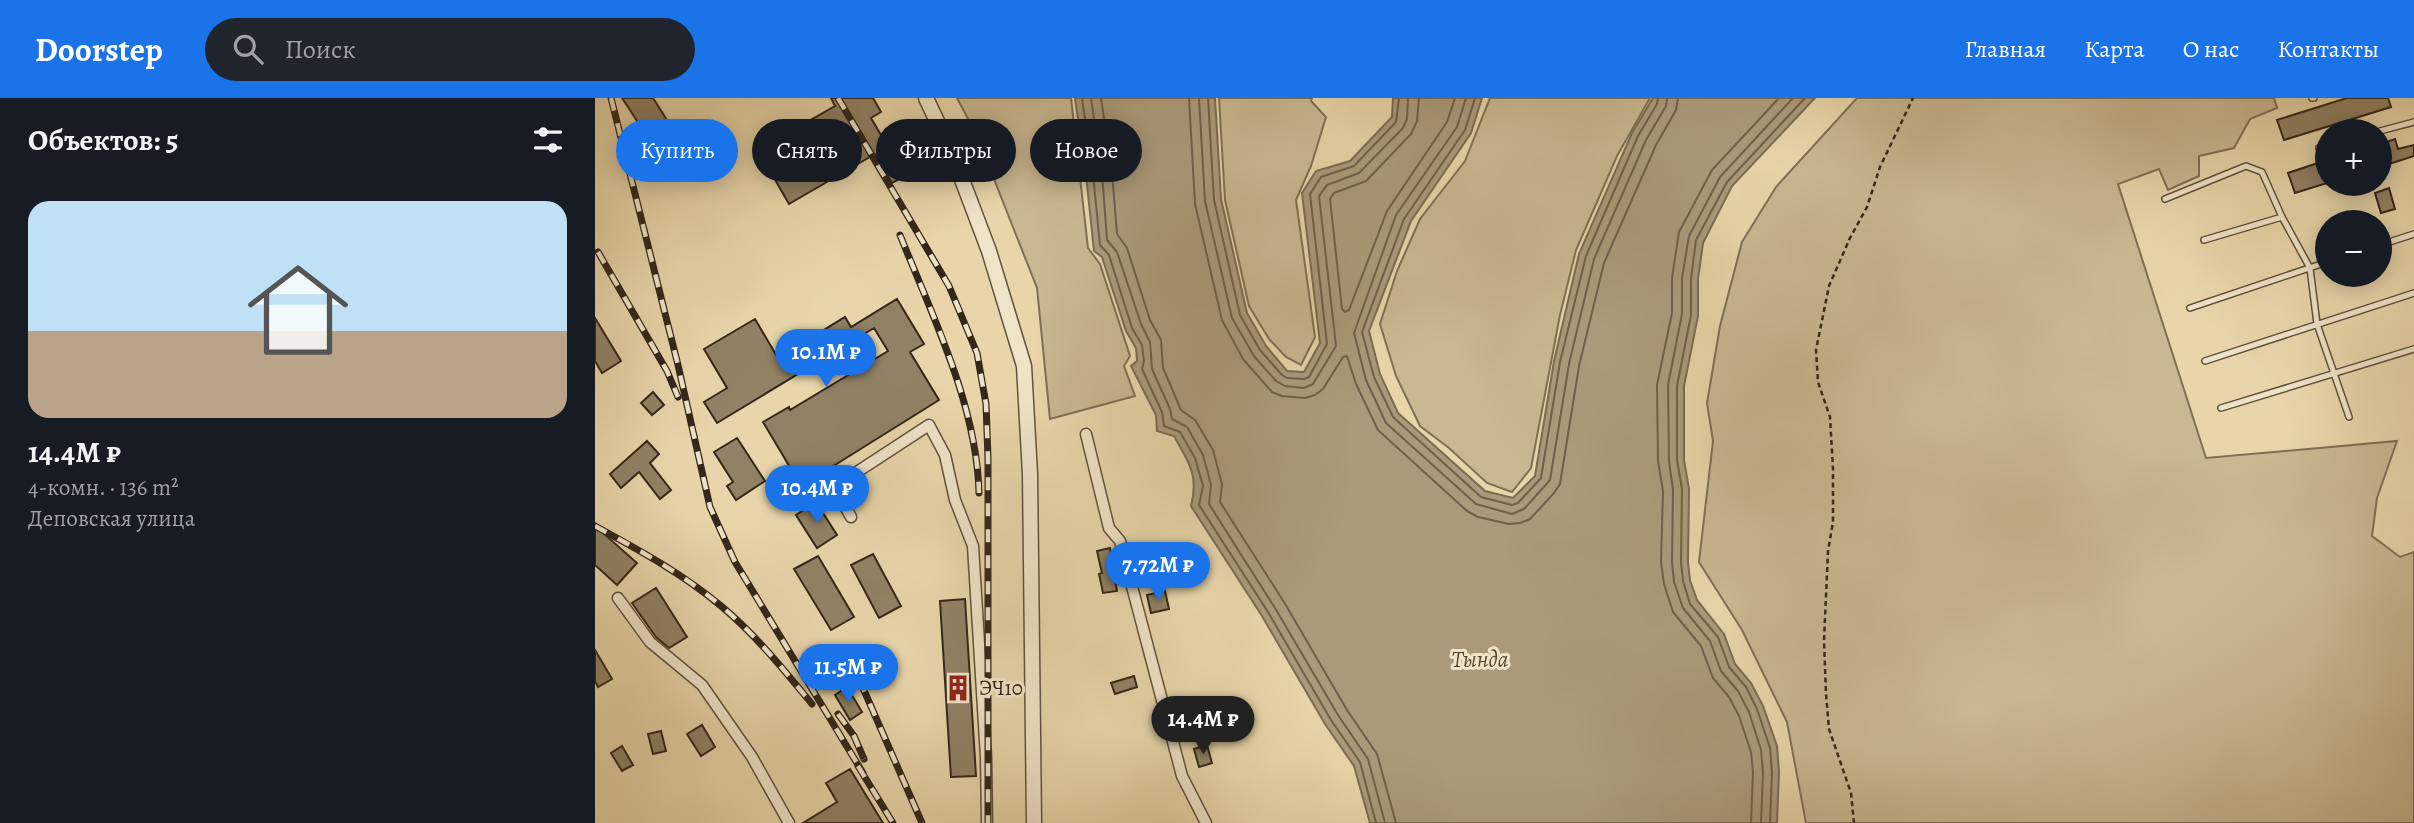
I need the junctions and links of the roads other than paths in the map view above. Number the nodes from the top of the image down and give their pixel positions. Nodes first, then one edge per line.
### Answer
1 (926, 98) edge
2 (2414, 122) edge
3 (2392, 128) edge
4 (2165, 199) dead end
5 (2282, 217) junction
6 (2414, 234) edge
7 (2204, 240) dead end
8 (2392, 241) edge
9 (2315, 266) edge
10 (2310, 268) junction
11 (2414, 293) edge
12 (2190, 308) dead end
13 (2318, 324) junction
14 (2414, 349) edge
15 (2205, 361) dead end
16 (2334, 373) junction
17 (2221, 408) dead end
18 (2349, 417) dead end
19 (1086, 434) dead end
20 (851, 517) dead end
21 (618, 598) dead end
22 (789, 823) edge
23 (987, 823) edge
24 (1034, 823) edge
25 (1206, 823) edge

1 - 24 street
2 - 3 lane
4 - 5 lane
5 - 7 lane
5 - 10 lane
6 - 8 lane
9 - 10 lane
10 - 12 lane
10 - 13 lane
11 - 13 lane
13 - 15 lane
13 - 16 lane
14 - 16 lane
16 - 17 lane
16 - 18 lane
19 - 25 street
20 - 23 street
21 - 22 street

